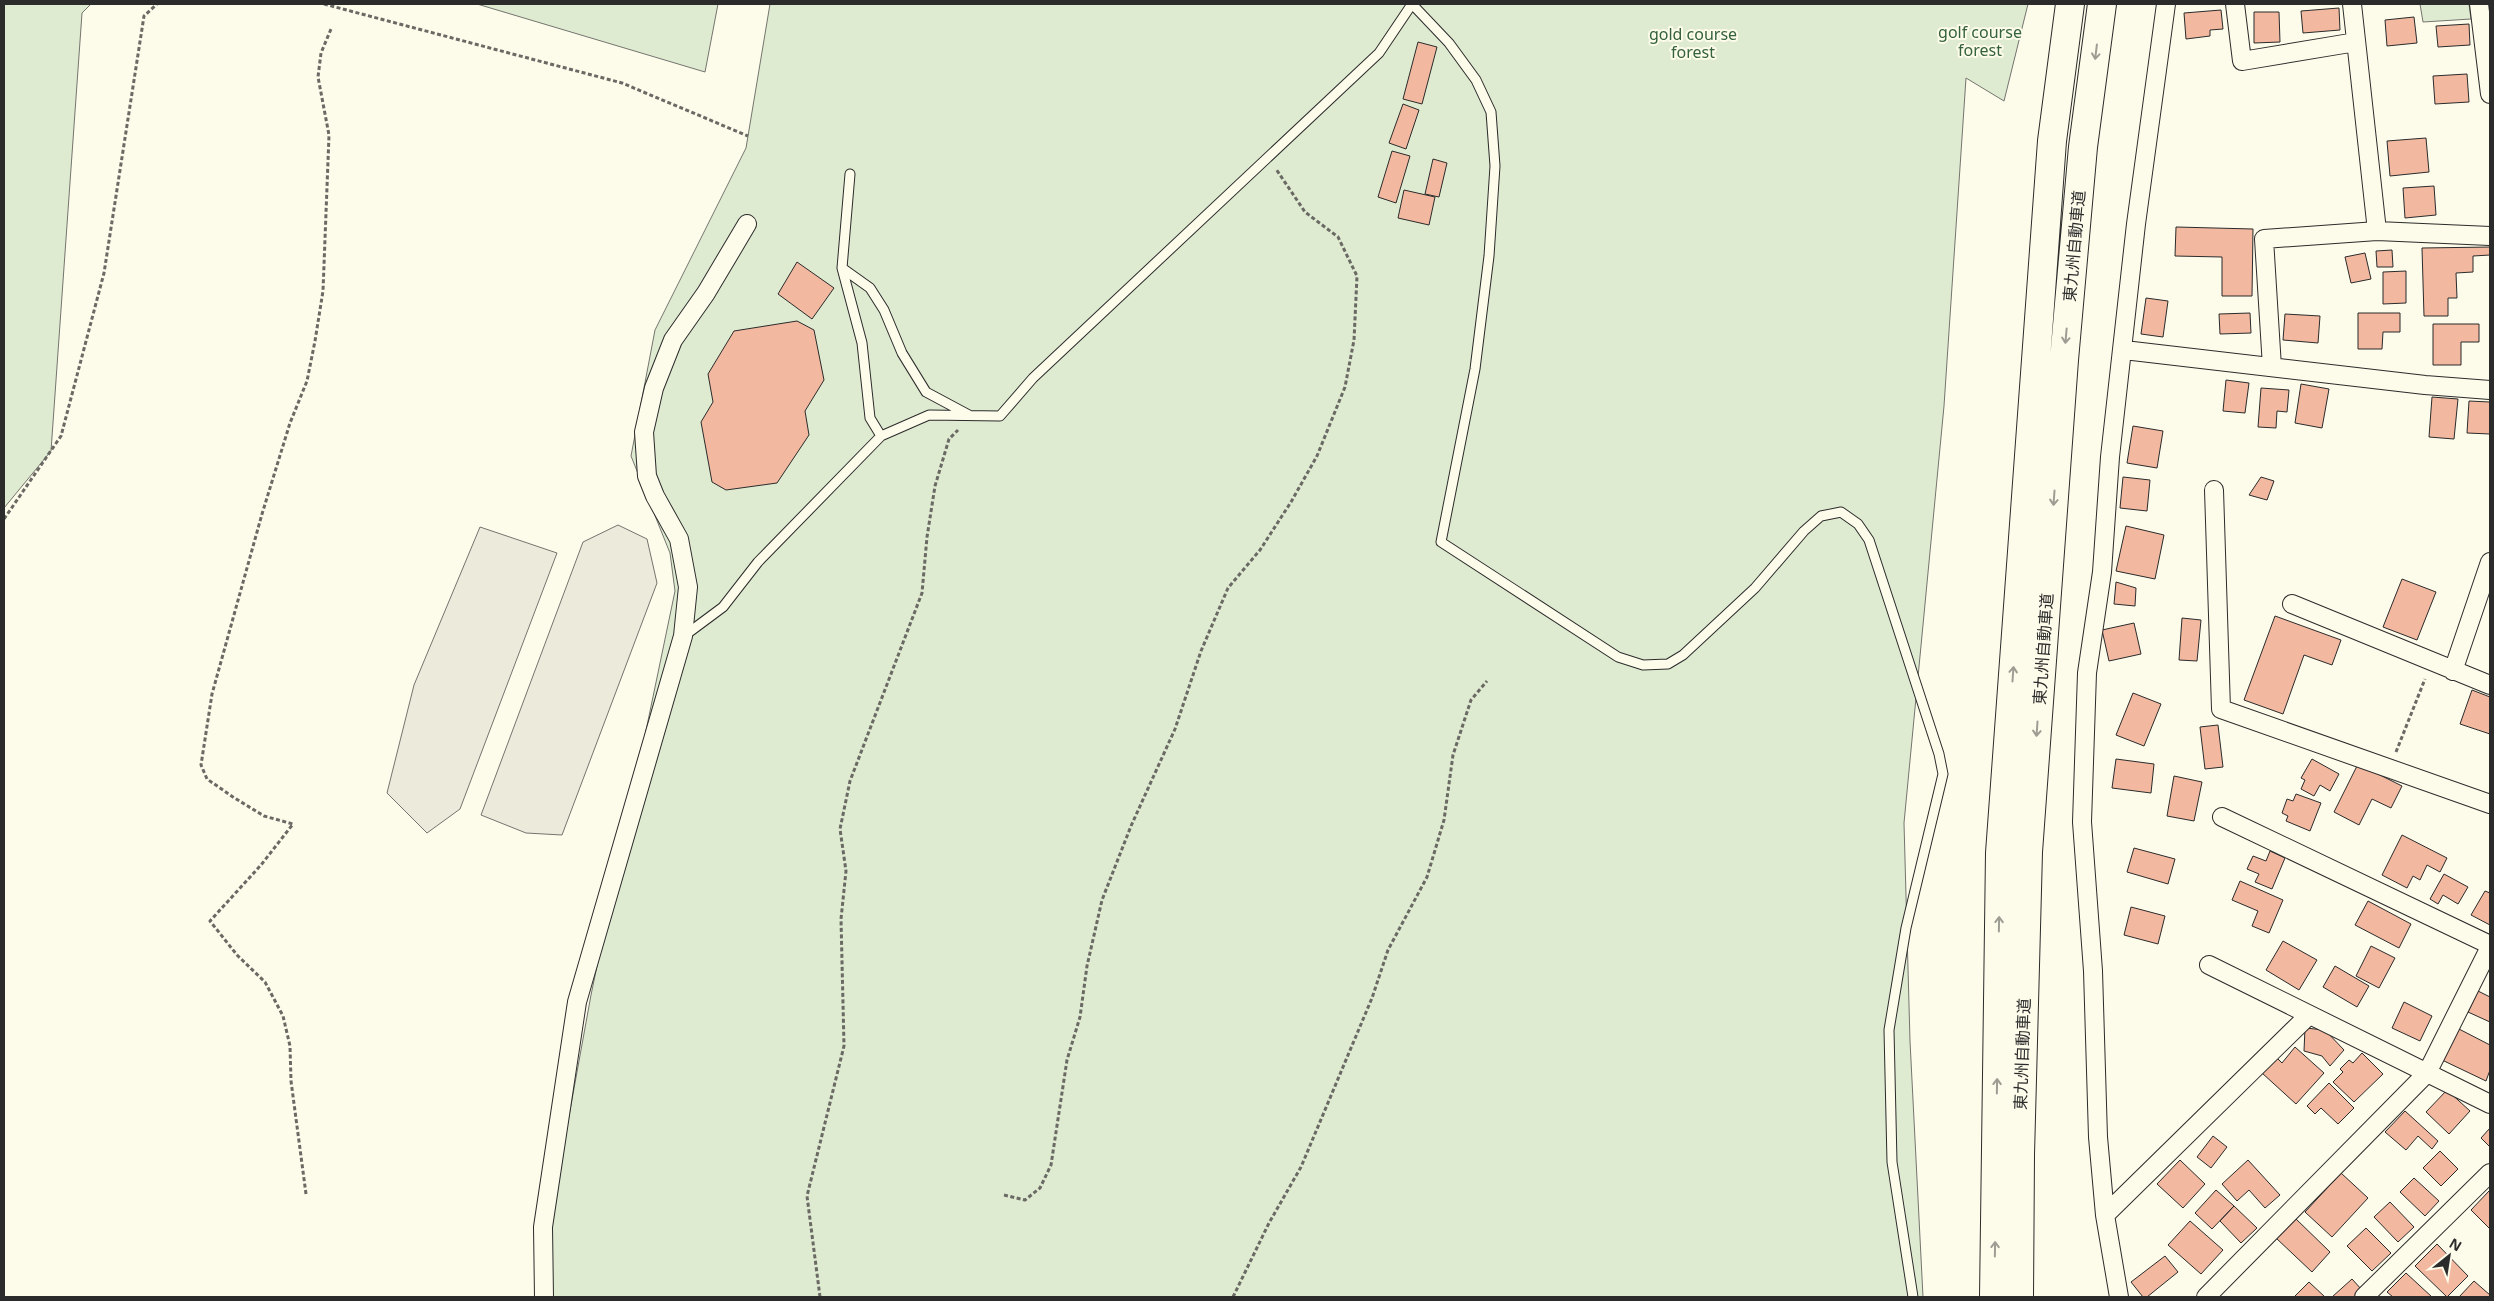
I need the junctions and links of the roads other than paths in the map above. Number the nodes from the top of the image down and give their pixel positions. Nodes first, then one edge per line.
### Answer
1 (1412, 4) edge
2 (2070, 4) edge
3 (2102, 4) edge
4 (2166, 4) edge
5 (2235, 4) edge
6 (2352, 4) edge
7 (2479, 4) edge
8 (2356, 42) junction
9 (2490, 94) edge
10 (850, 174) dead end
11 (747, 224) dead end
12 (2377, 231) junction
13 (2490, 236) edge
14 (842, 268) junction
15 (2124, 350) junction
16 (2272, 367) junction
17 (2490, 390) edge
18 (971, 417) junction
19 (881, 436) junction
20 (2214, 490) dead end
21 (2490, 562) edge
22 (2292, 604) dead end
23 (683, 636) junction
24 (2453, 671) junction
25 (2490, 685) edge
26 (2490, 804) edge
27 (2222, 817) dead end
28 (2490, 946) edge
29 (2209, 965) dead end
30 (2308, 1016) junction
31 (2427, 1073) junction
32 (2490, 1104) edge
33 (2490, 1173) edge
34 (2105, 1215) junction
35 (544, 1297) edge
36 (1913, 1297) edge
37 (1994, 1297) edge
38 (2019, 1297) edge
39 (2118, 1297) edge
40 (2206, 1297) edge
41 (2364, 1297) edge

1 - 18 lane
1 - 36 lane
37 -> 2 highway, 東九州自動車道
3 -> 38 highway, 東九州自動車道
4 - 15 street
5 - 8 street
6 - 8 street
7 - 9 street
8 - 12 street
10 - 14 lane
11 - 23 street
12 - 13 street
12 - 16 street
14 - 18 lane
14 - 19 lane
15 - 16 street
15 - 34 street
16 - 17 street
18 - 19 lane
19 - 23 lane
20 - 26 street
21 - 24 street
22 - 24 street
23 - 35 street
24 - 25 street
27 - 28 street
28 - 31 street
29 - 30 street
30 - 31 street
30 - 34 street
31 - 32 street
31 - 40 street
33 - 41 street
34 - 39 street

